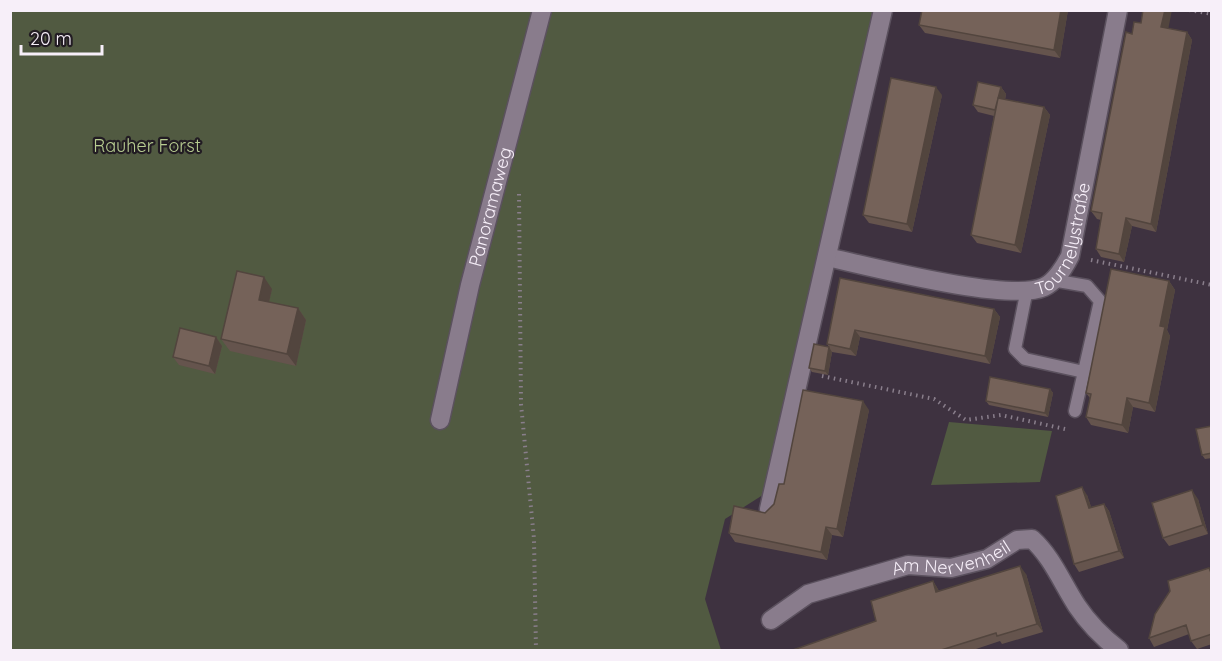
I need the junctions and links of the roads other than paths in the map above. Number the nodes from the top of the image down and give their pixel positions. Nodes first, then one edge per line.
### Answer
1 (542, 10) edge
2 (883, 10) edge
3 (1118, 10) edge
4 (827, 257) junction
5 (1052, 280) junction
6 (1027, 289) junction
7 (1084, 372) junction
8 (437, 409) dead end
9 (1075, 411) road end
10 (769, 509) edge
11 (771, 620) dead end
12 (1119, 651) edge

1 - 8 street, Panoramaweg
2 - 4 street
3 - 5 street, Tournelystraße
4 - 6 street, Tournelystraße
4 - 10 street
5 - 6 street, Tournelystraße
5 - 7 lane
6 - 7 lane
7 - 9 lane
11 - 12 street, Am Nervenheil

